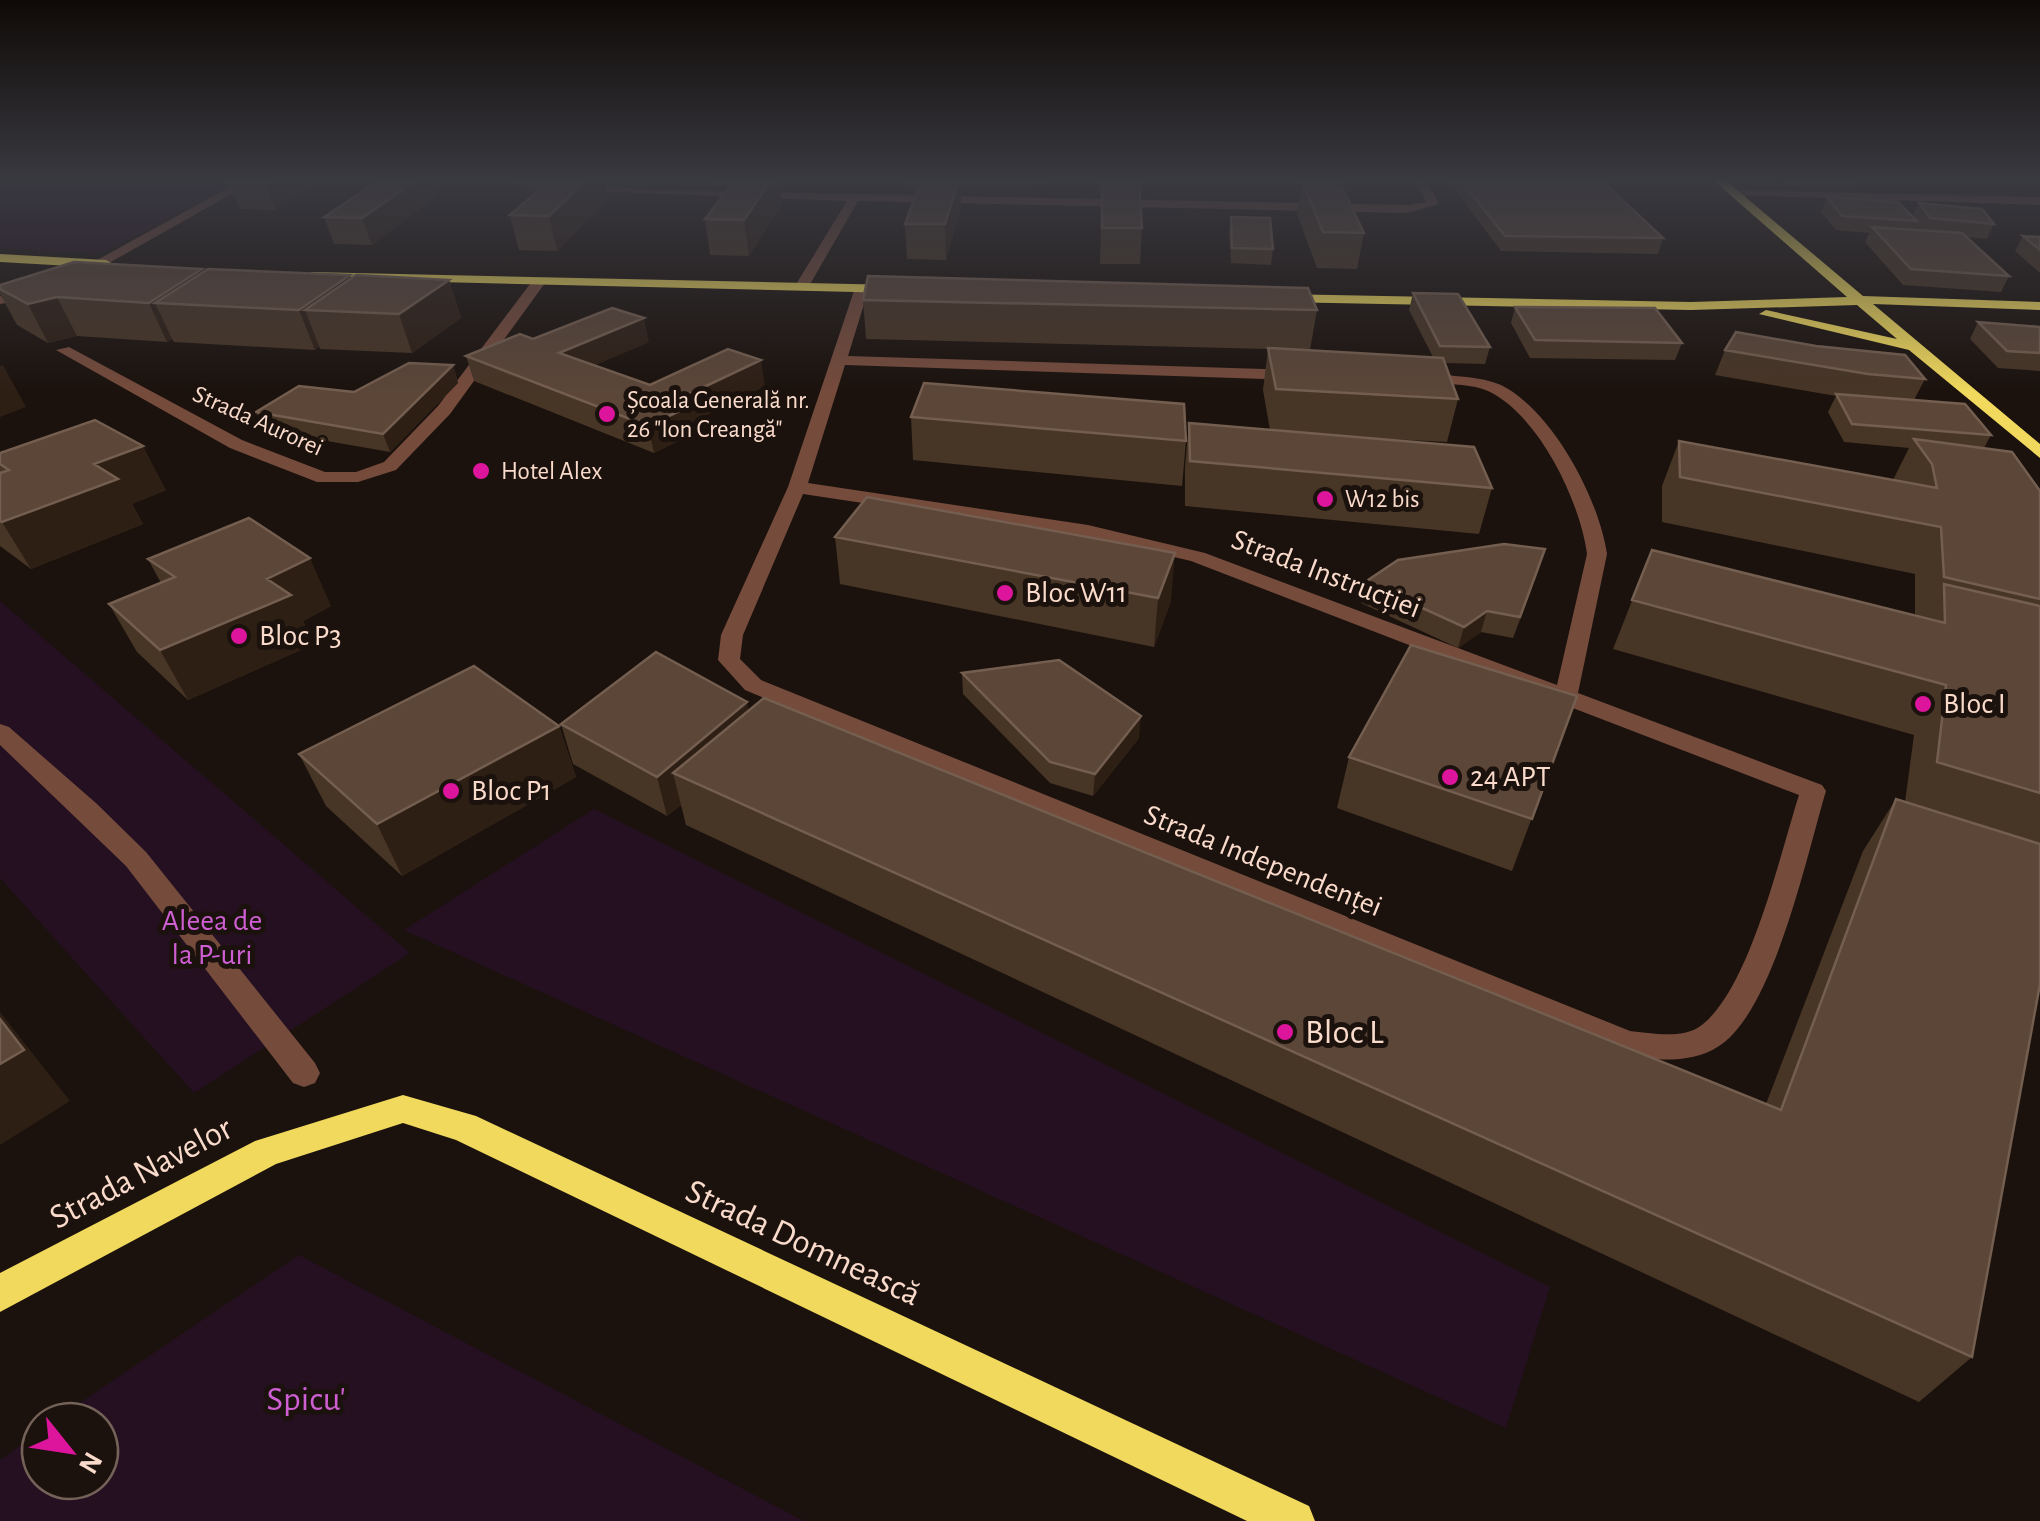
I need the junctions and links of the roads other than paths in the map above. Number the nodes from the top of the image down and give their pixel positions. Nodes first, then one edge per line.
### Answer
1 (123, 250) edge
2 (823, 250) edge
3 (1800, 250) edge
4 (0, 258) edge
5 (97, 264) junction
6 (134, 266) edge
7 (302, 275) edge
8 (538, 282) junction
9 (802, 286) junction
10 (862, 288) junction
11 (915, 290) edge
12 (1268, 297) edge
13 (1859, 300) junction
14 (1691, 306) junction
15 (2040, 306) edge
16 (1915, 348) junction
17 (64, 350) edge
18 (838, 360) junction
19 (1315, 376) edge
20 (1395, 378) edge
21 (2040, 453) edge
22 (798, 487) junction
23 (1566, 694) junction
24 (0, 732) edge
25 (1813, 791) joint
26 (304, 1073) dead end
27 (267, 1152) joint
28 (0, 1293) edge
29 (1294, 1521) edge

1 - 5 street
2 - 9 street
3 - 13 main road
4 - 5 main road
5 - 6 main road
7 - 8 main road
8 - 9 main road
8 - 17 street, Strada Aurorei
9 - 10 main road
10 - 11 main road
10 - 18 street
12 - 14 main road
13 - 14 main road
13 - 15 main road
13 - 16 main road
14 - 16 main road
16 - 21 main road
18 - 19 street
18 - 22 street
20 - 23 street
22 - 23 street, Strada Instrucției
22 - 25 street, Strada Independenței
23 - 25 street, Strada Instrucției
24 - 26 street
27 - 28 main road, Strada Navelor
27 - 29 main road, Strada Domnească

